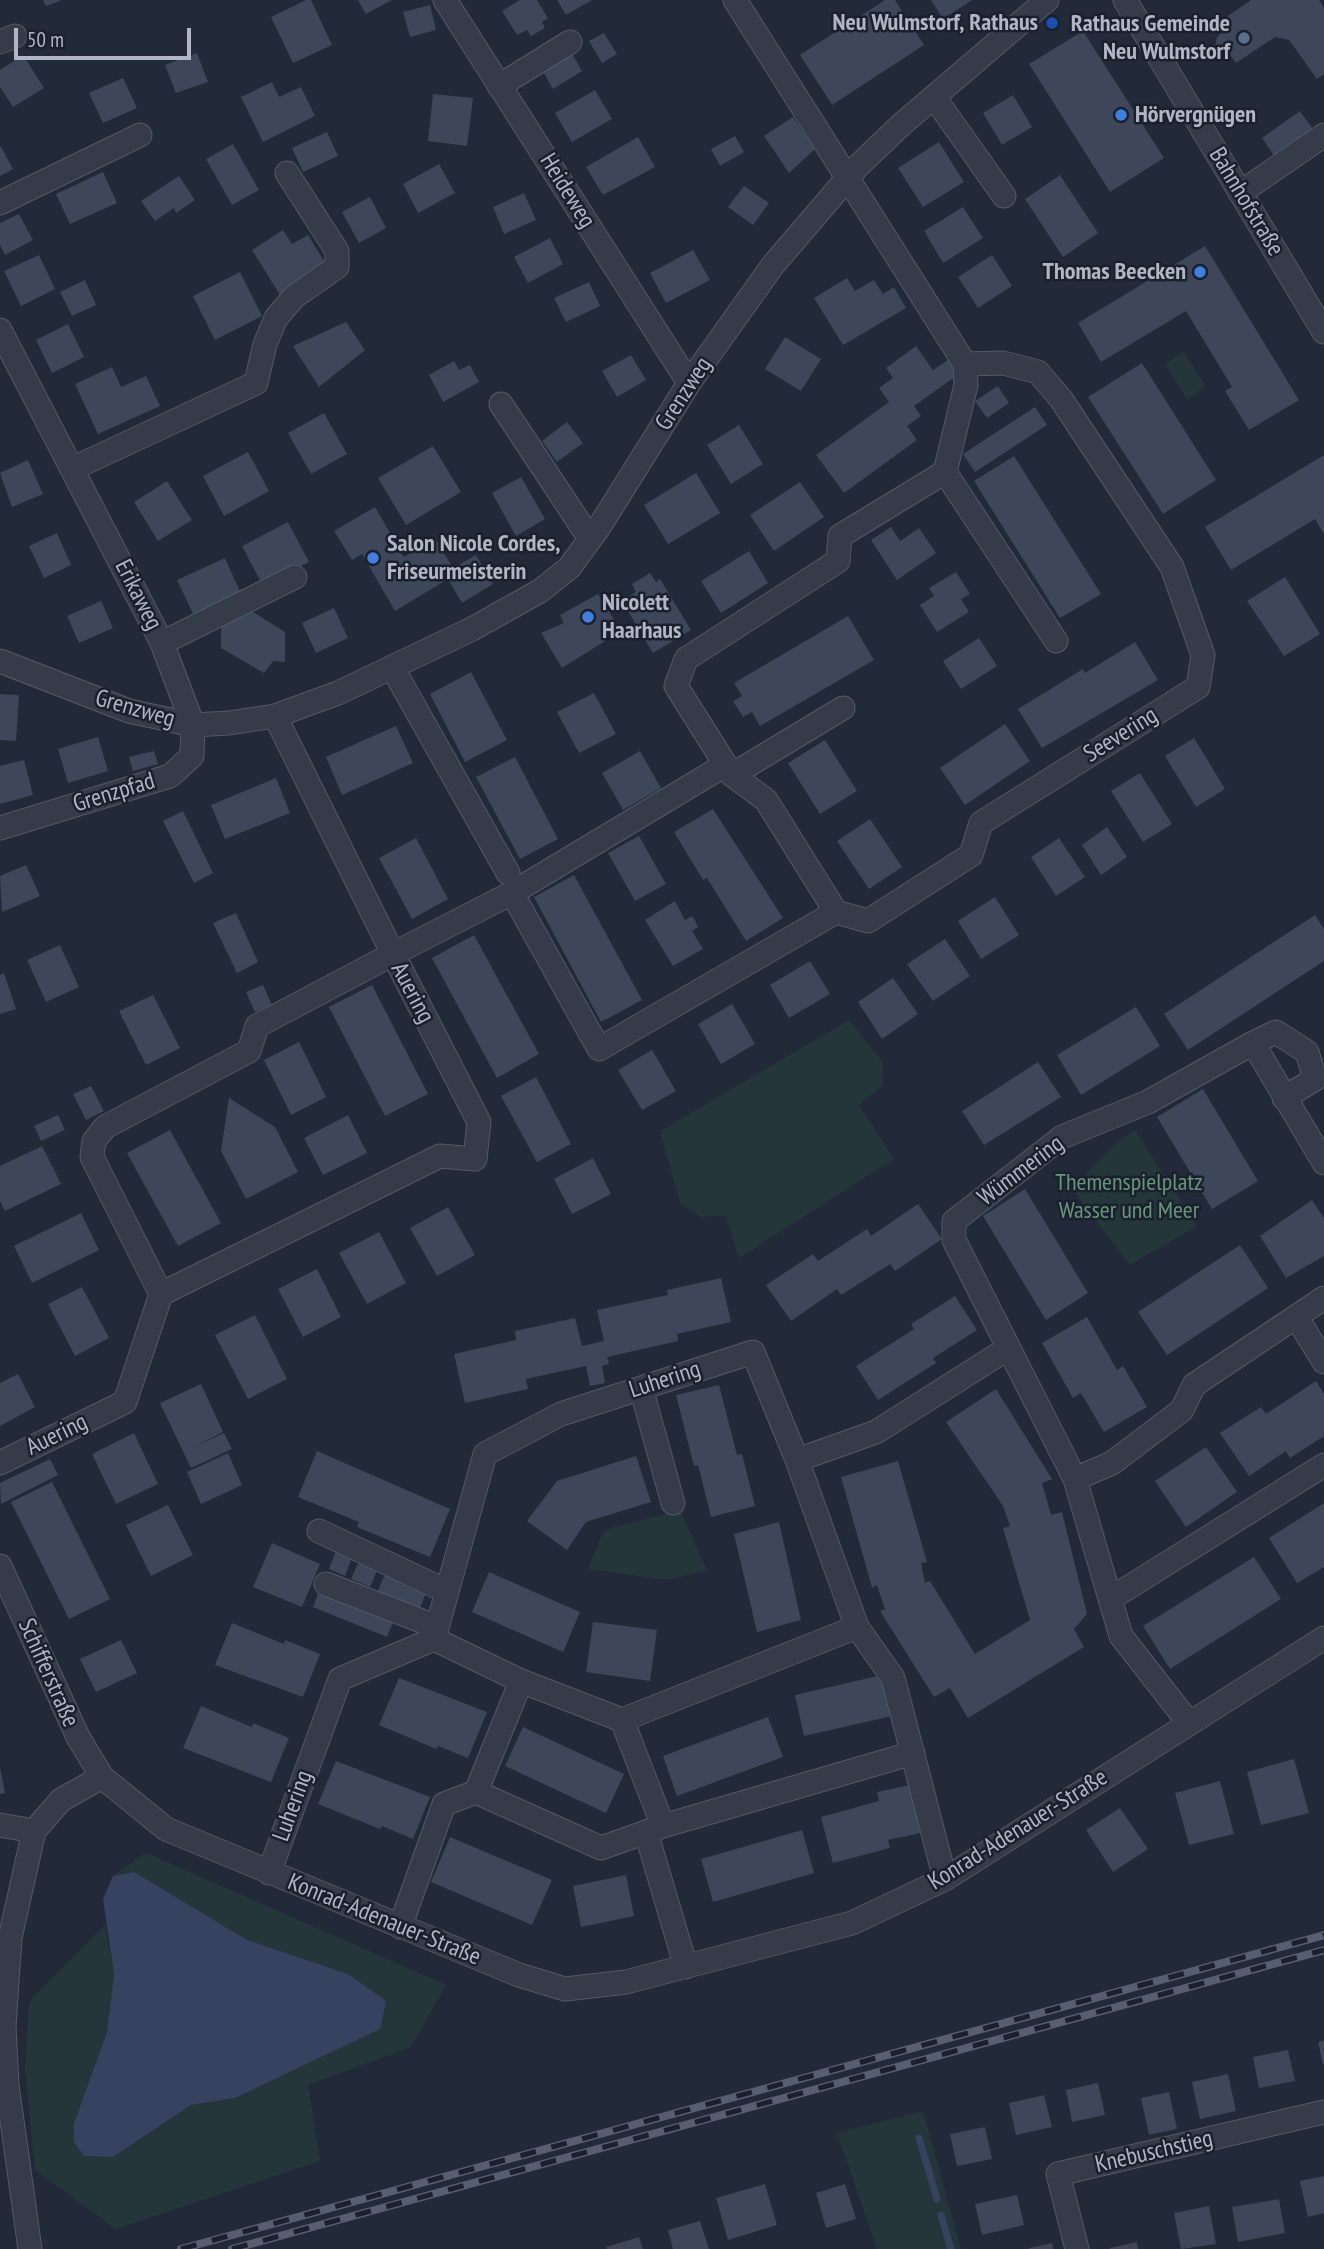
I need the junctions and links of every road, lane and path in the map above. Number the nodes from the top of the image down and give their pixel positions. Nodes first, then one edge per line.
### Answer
1 (445, 0) edge
2 (735, 0) edge
3 (1047, 0) edge
4 (1125, 0) edge
5 (570, 42) dead end
6 (499, 86) junction
7 (934, 97) junction
8 (140, 135) dead end
9 (1324, 135) edge
10 (287, 173) dead end
11 (847, 179) junction
12 (1240, 193) junction
13 (1004, 196) dead end
14 (0, 203) edge
15 (0, 330) edge
16 (1324, 332) edge
17 (965, 364) junction
18 (689, 383) junction
19 (500, 404) dead end
20 (74, 468) junction
21 (945, 472) junction
22 (590, 539) junction
23 (295, 578) dead end
24 (1056, 641) dead end
25 (162, 643) junction
26 (0, 661) edge
27 (392, 667) junction
28 (843, 708) dead end
29 (275, 716) junction
30 (193, 725) junction
31 (728, 770) junction
32 (0, 828) edge
33 (510, 883) junction
34 (836, 912) junction
35 (390, 948) junction
36 (1253, 1043) junction
37 (1284, 1098) junction
38 (1324, 1163) edge
39 (161, 1294) junction
40 (1324, 1298) edge
41 (1297, 1318) junction
42 (1007, 1349) junction
43 (1324, 1362) edge
44 (641, 1388) junction
45 (797, 1460) junction
46 (0, 1463) edge
47 (1324, 1465) edge
48 (1075, 1479) junction
49 (673, 1503) dead end
50 (319, 1531) dead end
51 (3, 1578) edge
52 (326, 1584) dead end
53 (446, 1591) junction
54 (1110, 1599) junction
55 (857, 1627) junction
56 (436, 1633) junction
57 (1324, 1638) edge
58 (521, 1681) junction
59 (622, 1720) junction
60 (1189, 1723) junction
61 (913, 1753) junction
62 (102, 1777) junction
63 (475, 1792) junction
64 (0, 1825) edge
65 (654, 1829) junction
66 (34, 1831) junction
67 (269, 1872) junction
68 (945, 1879) junction
69 (400, 1927) junction
70 (686, 1967) junction
71 (1324, 2112) edge
72 (30, 2249) edge
73 (1077, 2249) edge

1 - 6 street, Heideweg
2 - 11 street
3 - 7 street, Grenzweg
4 - 12 street, Bahnhofstraße
5 - 6 street
6 - 18 street, Heideweg
7 - 11 street, Grenzweg
7 - 13 street
8 - 14 street
9 - 12 street
10 - 20 street
11 - 17 street
11 - 18 street, Grenzweg
12 - 16 street, Bahnhofstraße
15 - 20 street, Erikaweg
17 - 21 street
17 - 34 street, Seevering
18 - 22 street, Grenzweg
19 - 22 street
20 - 25 street, Erikaweg
21 - 24 street
21 - 31 street
22 - 27 street, Grenzweg
23 - 25 street
25 - 30 street, Erikaweg
26 - 30 street, Grenzweg
27 - 29 street, Grenzweg
27 - 33 street
28 - 31 street
29 - 30 street, Grenzweg
29 - 35 street
30 - 32 street, Grenzpfad
31 - 33 street
31 - 34 street
33 - 34 street
33 - 35 street
35 - 39 street, Auering
35 - 39 street, Auering
36 - 37 street
36 - 37 street, Wümmering
36 - 42 street, Wümmering
37 - 38 street
39 - 46 street, Auering
40 - 41 street
41 - 43 street
41 - 48 street
42 - 45 street
42 - 48 street, Wümmering
44 - 45 street, Luhering
44 - 49 street
44 - 53 street, Luhering
45 - 55 street, Luhering
47 - 54 street
48 - 54 street, Wümmering
50 - 53 street
51 - 62 street, Schifferstraße
52 - 56 street
53 - 56 street, Luhering
54 - 60 street, Wümmering
55 - 59 street
55 - 61 street, Luhering
56 - 58 street
56 - 67 street, Luhering
57 - 60 street, Konrad-Adenauer-Straße
58 - 59 street
58 - 63 street
59 - 65 street
60 - 68 street, Konrad-Adenauer-Straße
61 - 65 street
61 - 68 street, Luhering
62 - 66 street
62 - 67 street, Konrad-Adenauer-Straße
63 - 65 street
63 - 69 street
64 - 66 street
65 - 70 street
66 - 72 street
67 - 69 street, Konrad-Adenauer-Straße
68 - 70 street, Konrad-Adenauer-Straße
69 - 70 street, Konrad-Adenauer-Straße
71 - 73 street, Knebuschstieg

